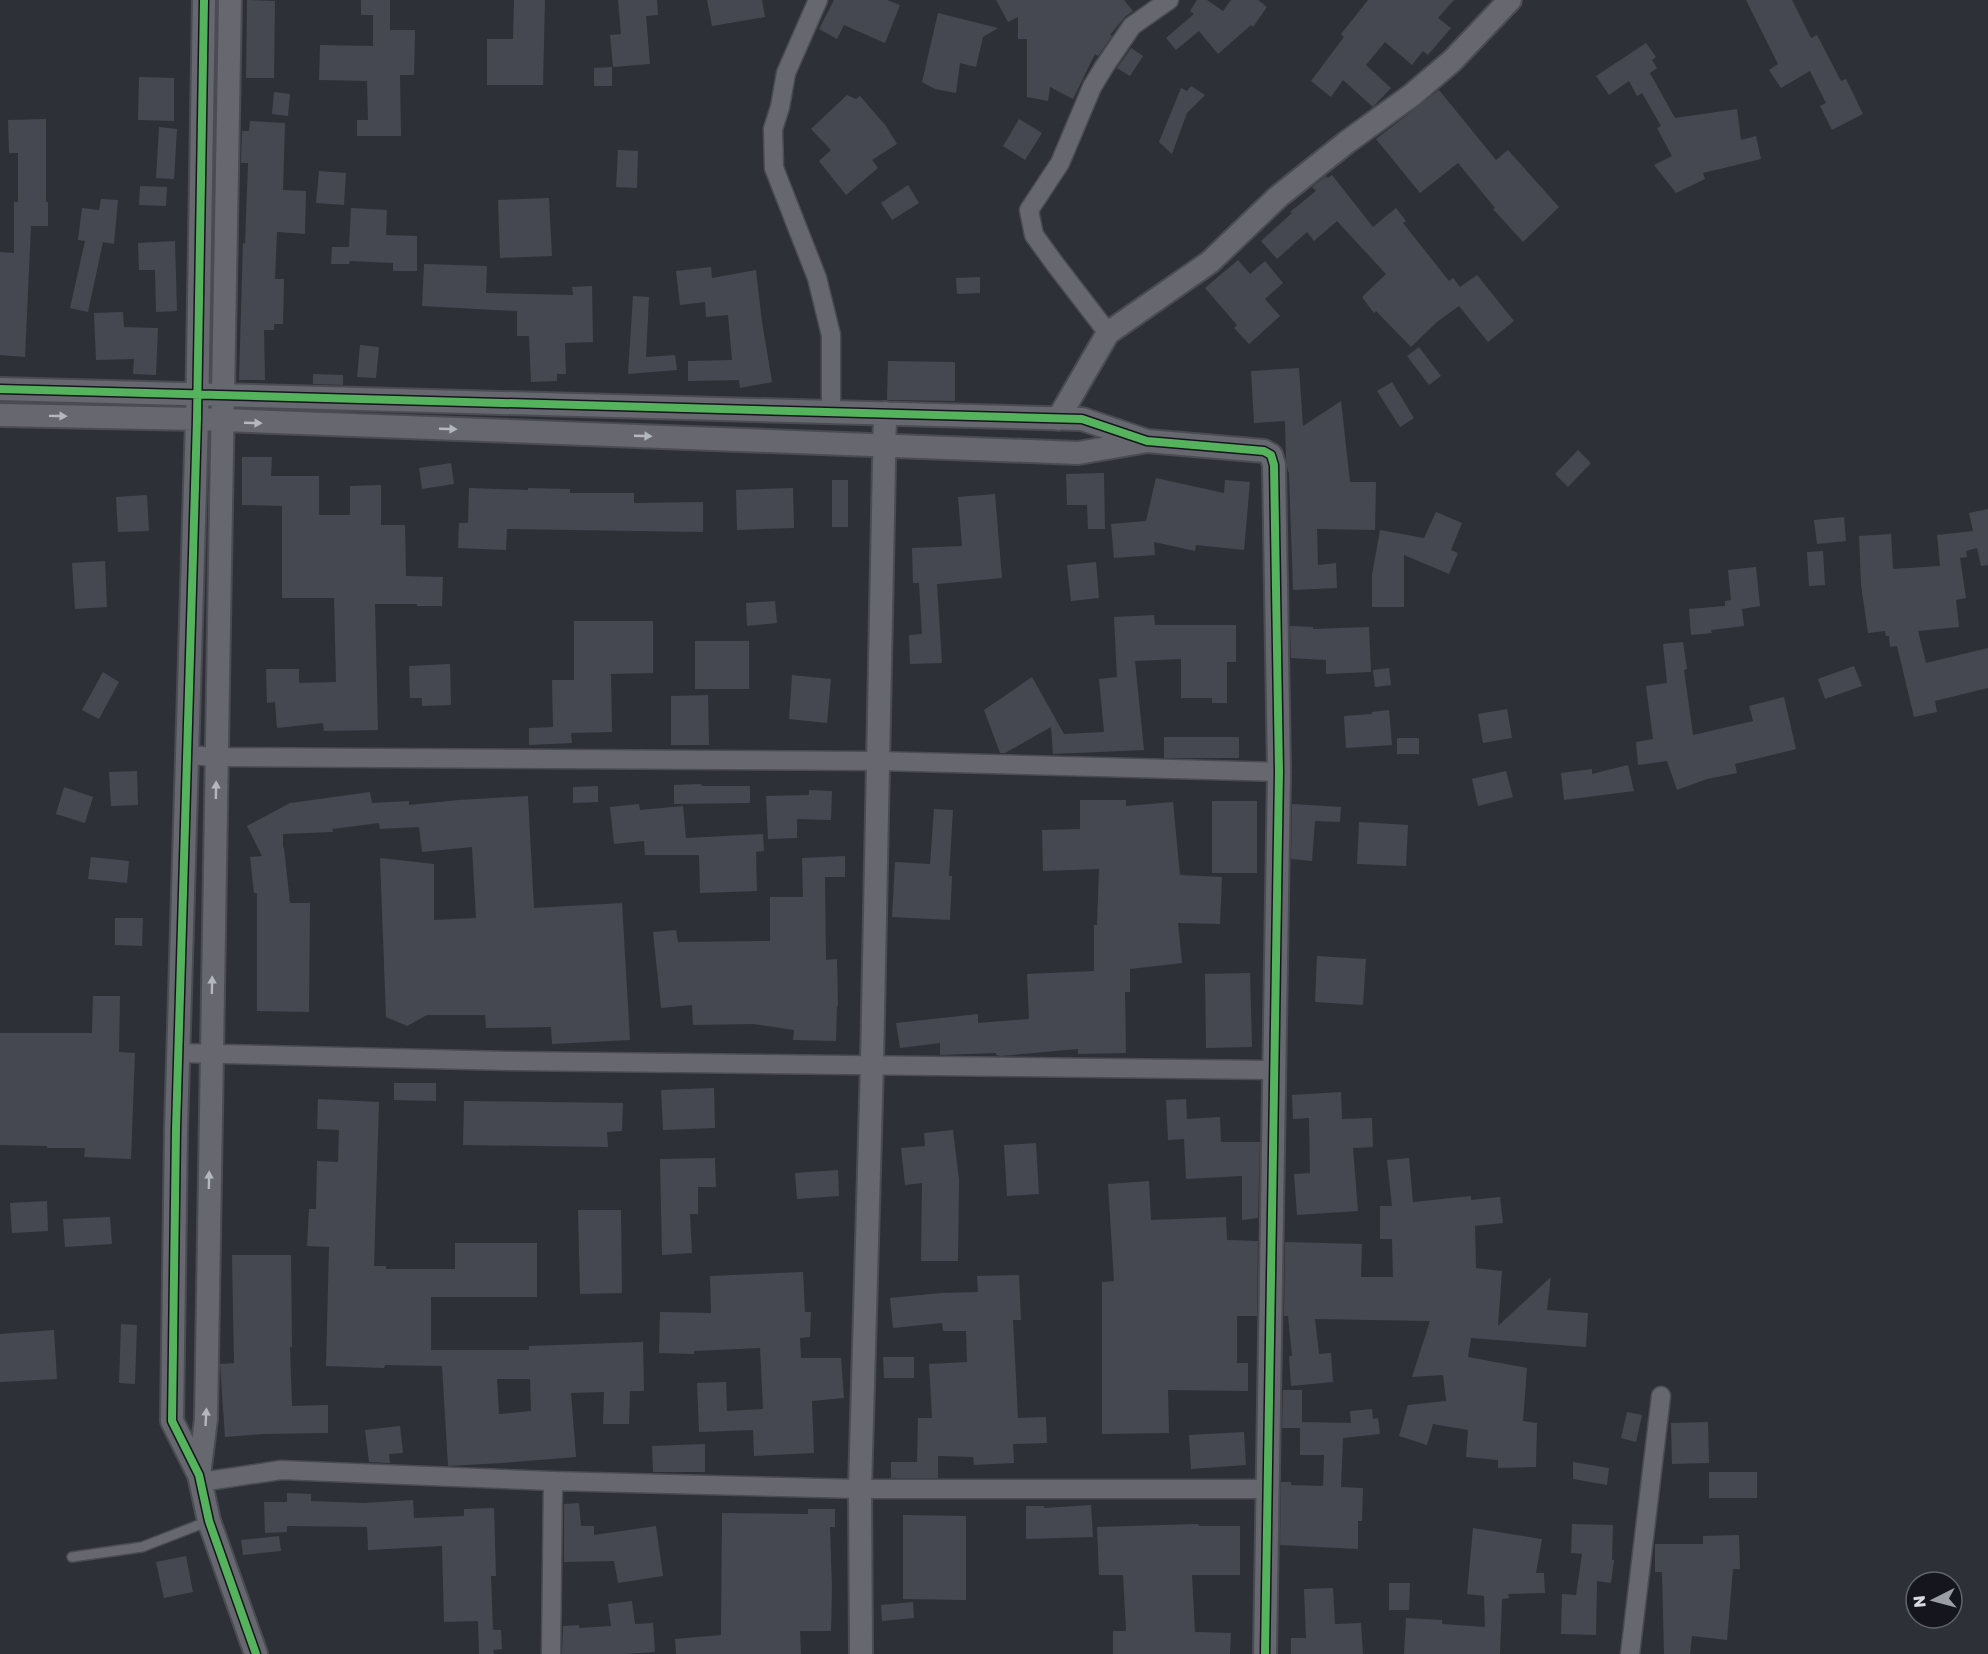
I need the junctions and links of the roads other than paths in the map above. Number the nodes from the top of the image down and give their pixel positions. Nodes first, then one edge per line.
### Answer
1 (204, 0) edge
2 (230, 0) edge
3 (818, 0) edge
4 (1169, 0) edge
5 (1510, 0) edge
6 (1108, 333) junction
7 (0, 389) edge
8 (197, 394) junction
9 (224, 396) junction
10 (831, 411) junction
11 (885, 412) junction
12 (0, 415) edge
13 (1058, 418) junction
14 (197, 419) junction
15 (224, 422) junction
16 (1147, 441) junction
17 (884, 444) junction
18 (188, 755) junction
19 (216, 757) junction
20 (877, 761) junction
21 (1279, 772) junction
22 (179, 1053) junction
23 (210, 1054) junction
24 (872, 1064) junction
25 (1274, 1070) junction
26 (175, 1225) junction
27 (208, 1225) junction
28 (1661, 1396) dead end
29 (200, 1478) junction
30 (553, 1481) junction
31 (860, 1489) junction
32 (1268, 1489) junction
33 (209, 1521) junction
34 (72, 1557) dead end
35 (256, 1654) edge
36 (551, 1654) edge
37 (861, 1654) edge
38 (1265, 1654) edge
39 (1630, 1654) edge

1 - 8 street
2 - 9 street
3 - 10 street
4 - 6 street
5 - 6 street
6 - 13 street
7 - 8 street
8 - 9 street
8 - 14 street
9 - 10 street
9 - 15 street
10 - 11 street
11 - 13 street
11 - 17 street
12 -> 14 street
13 - 16 street
14 - 15 street
14 - 18 street
15 -> 17 street
15 - 19 street
16 - 17 street
16 - 21 street
17 - 20 street
18 - 19 street
18 - 22 street
19 - 20 street
23 -> 19 street
20 - 21 street
20 - 24 street
21 - 25 street
22 - 23 street
22 - 26 street
23 - 24 street
27 -> 23 street
24 - 25 street
24 - 31 street
25 - 32 street
26 - 27 street
26 - 29 street
29 -> 27 street
28 - 39 street
29 - 30 street
29 - 33 street
30 - 31 street
30 - 36 street
31 - 32 street
31 - 37 street
32 - 38 street
33 - 34 lane
33 - 35 street

